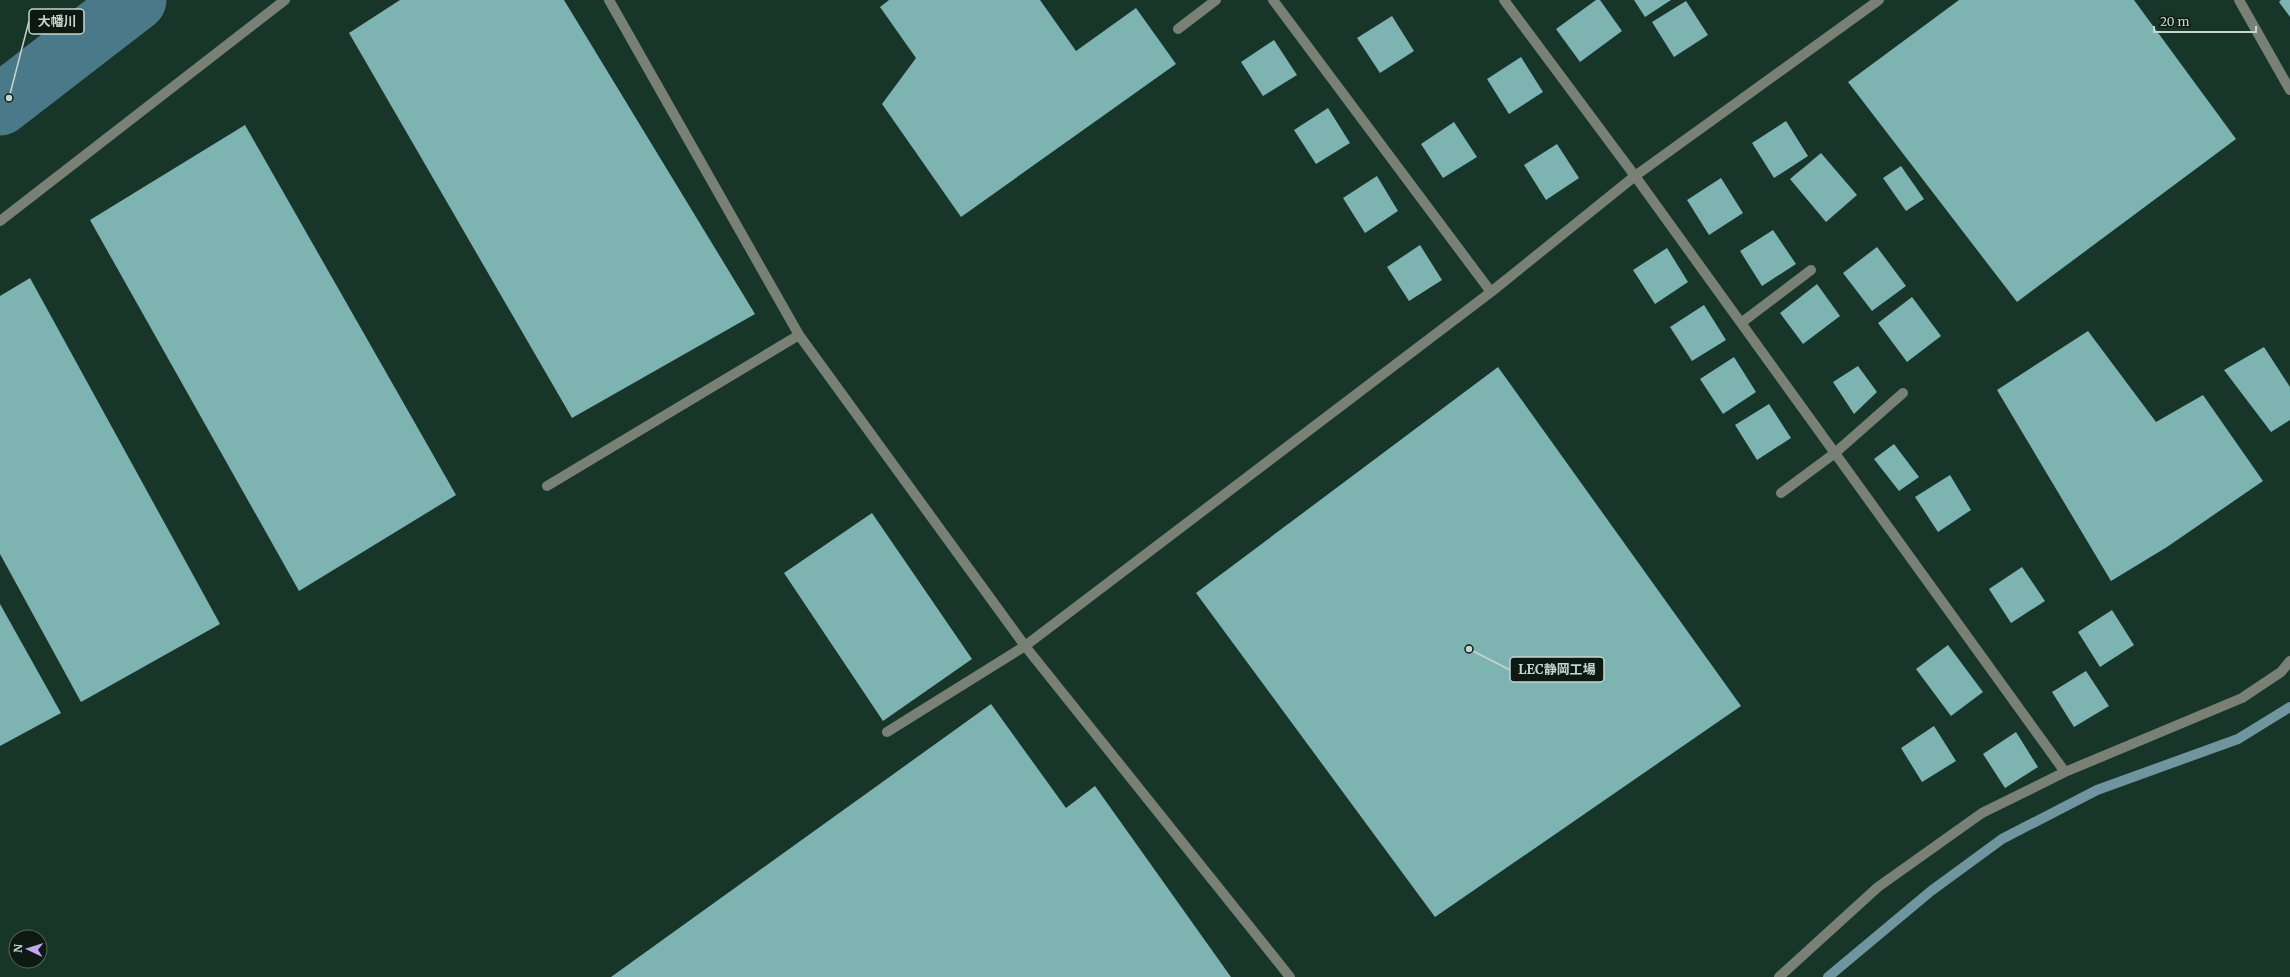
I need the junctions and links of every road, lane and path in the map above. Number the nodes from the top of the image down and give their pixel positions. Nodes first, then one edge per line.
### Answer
1 (285, 0) edge
2 (609, 0) edge
3 (1216, 0) edge
4 (1273, 0) edge
5 (1504, 0) edge
6 (1879, 0) edge
7 (2239, 0) edge
8 (1178, 29) dead end
9 (2290, 90) edge
10 (1635, 176) junction
11 (0, 221) edge
12 (1811, 270) dead end
13 (1491, 292) junction
14 (1741, 323) junction
15 (799, 335) junction
16 (1903, 392) dead end
17 (1835, 453) junction
18 (547, 486) dead end
19 (1781, 493) dead end
20 (1025, 646) junction
21 (2290, 661) edge
22 (887, 732) dead end
23 (2065, 772) junction
24 (1290, 977) edge
25 (1779, 977) edge

1 - 11 street
2 - 15 street
3 - 8 street
4 - 13 street
5 - 10 street
6 - 10 street
7 - 9 street
10 - 13 street
10 - 14 street
12 - 14 street
13 - 20 street
14 - 17 street
15 - 18 street
15 - 20 street
16 - 17 street
17 - 19 street
17 - 23 street
20 - 22 street
20 - 24 street
21 - 23 street
23 - 25 street

